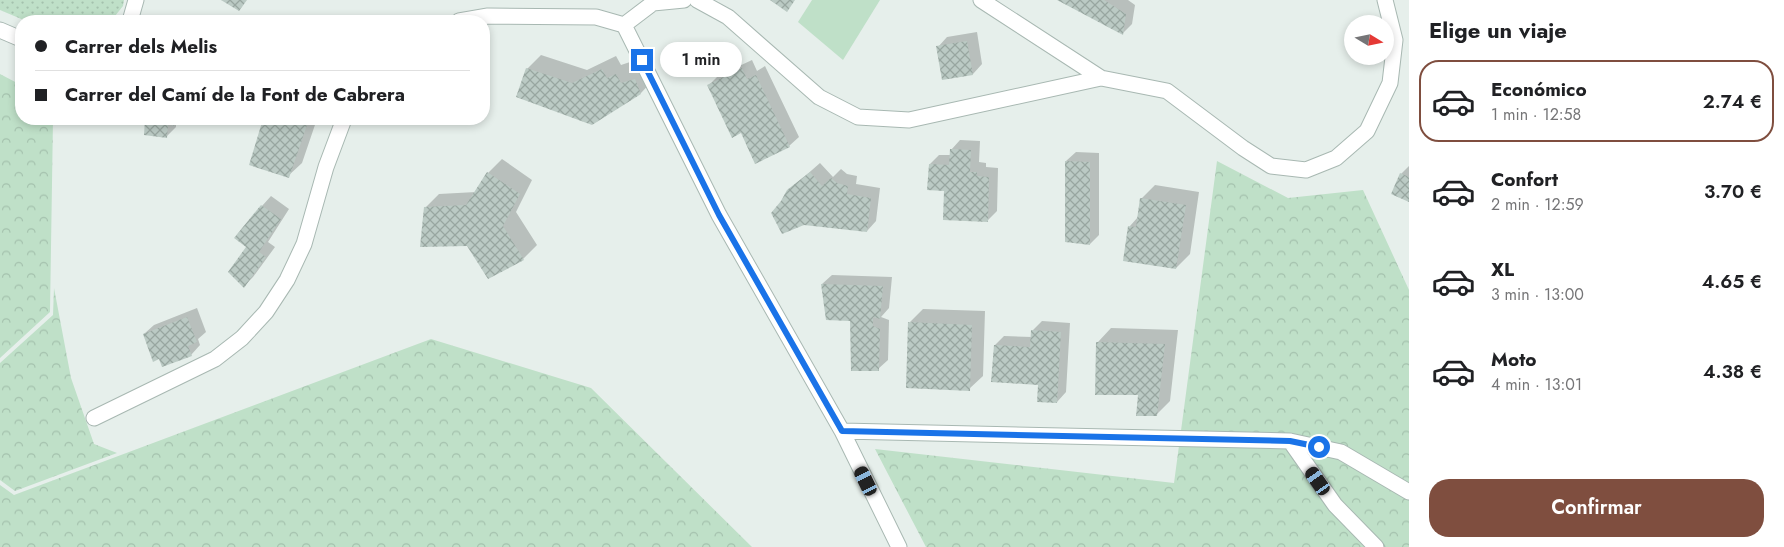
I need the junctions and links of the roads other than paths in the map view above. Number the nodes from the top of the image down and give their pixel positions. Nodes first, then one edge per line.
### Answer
1 (136, 0) edge
2 (684, 0) edge
3 (697, 0) edge
4 (981, 0) edge
5 (1385, 0) edge
6 (132, 15) edge
7 (490, 16) edge
8 (624, 25) junction
9 (0, 30) edge
10 (15, 36) edge
11 (1101, 78) junction
12 (342, 125) edge
13 (94, 418) dead end
14 (842, 431) junction
15 (1290, 441) junction
16 (1409, 492) edge
17 (899, 547) edge
18 (1376, 547) edge

1 - 6 street
2 - 8 street
3 - 11 street
4 - 11 street
5 - 11 street
7 - 8 street
8 - 14 street
9 - 10 street
12 - 13 street
14 - 15 street
14 - 17 street
15 - 16 street
15 - 18 street

